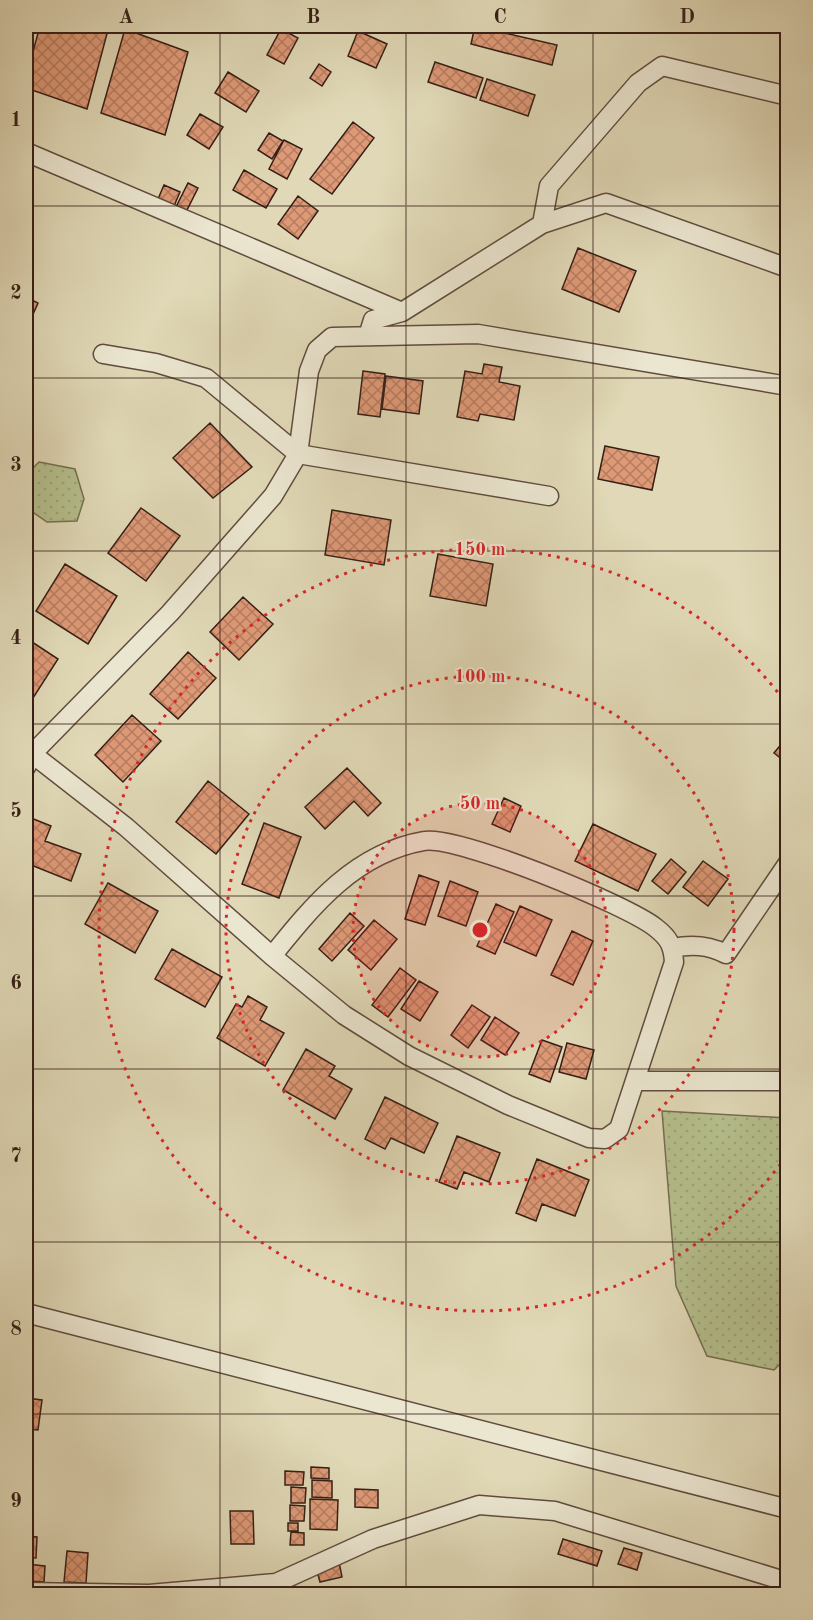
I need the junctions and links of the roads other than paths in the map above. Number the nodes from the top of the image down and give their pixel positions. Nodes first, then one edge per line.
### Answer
1 (788, 96) edge
2 (26, 152) edge
3 (542, 224) junction
4 (788, 268) edge
5 (402, 312) junction
6 (368, 336) junction
7 (103, 354) dead end
8 (788, 386) edge
9 (298, 454) junction
10 (549, 496) dead end
11 (28, 756) edge
12 (788, 863) edge
13 (673, 948) junction
14 (272, 956) junction
15 (636, 1081) junction
16 (788, 1081) edge
17 (26, 1313) edge
18 (788, 1509) edge
19 (788, 1582) edge
20 (26, 1592) edge

1 - 3 street
2 - 5 street
3 - 4 street
3 - 5 street
5 - 6 street
6 - 8 street
6 - 9 street
7 - 9 street
9 - 10 street
9 - 11 street
11 - 14 street
12 - 13 street
13 - 14 street
13 - 15 street
14 - 15 street
15 - 16 street
17 - 18 street
19 - 20 street

